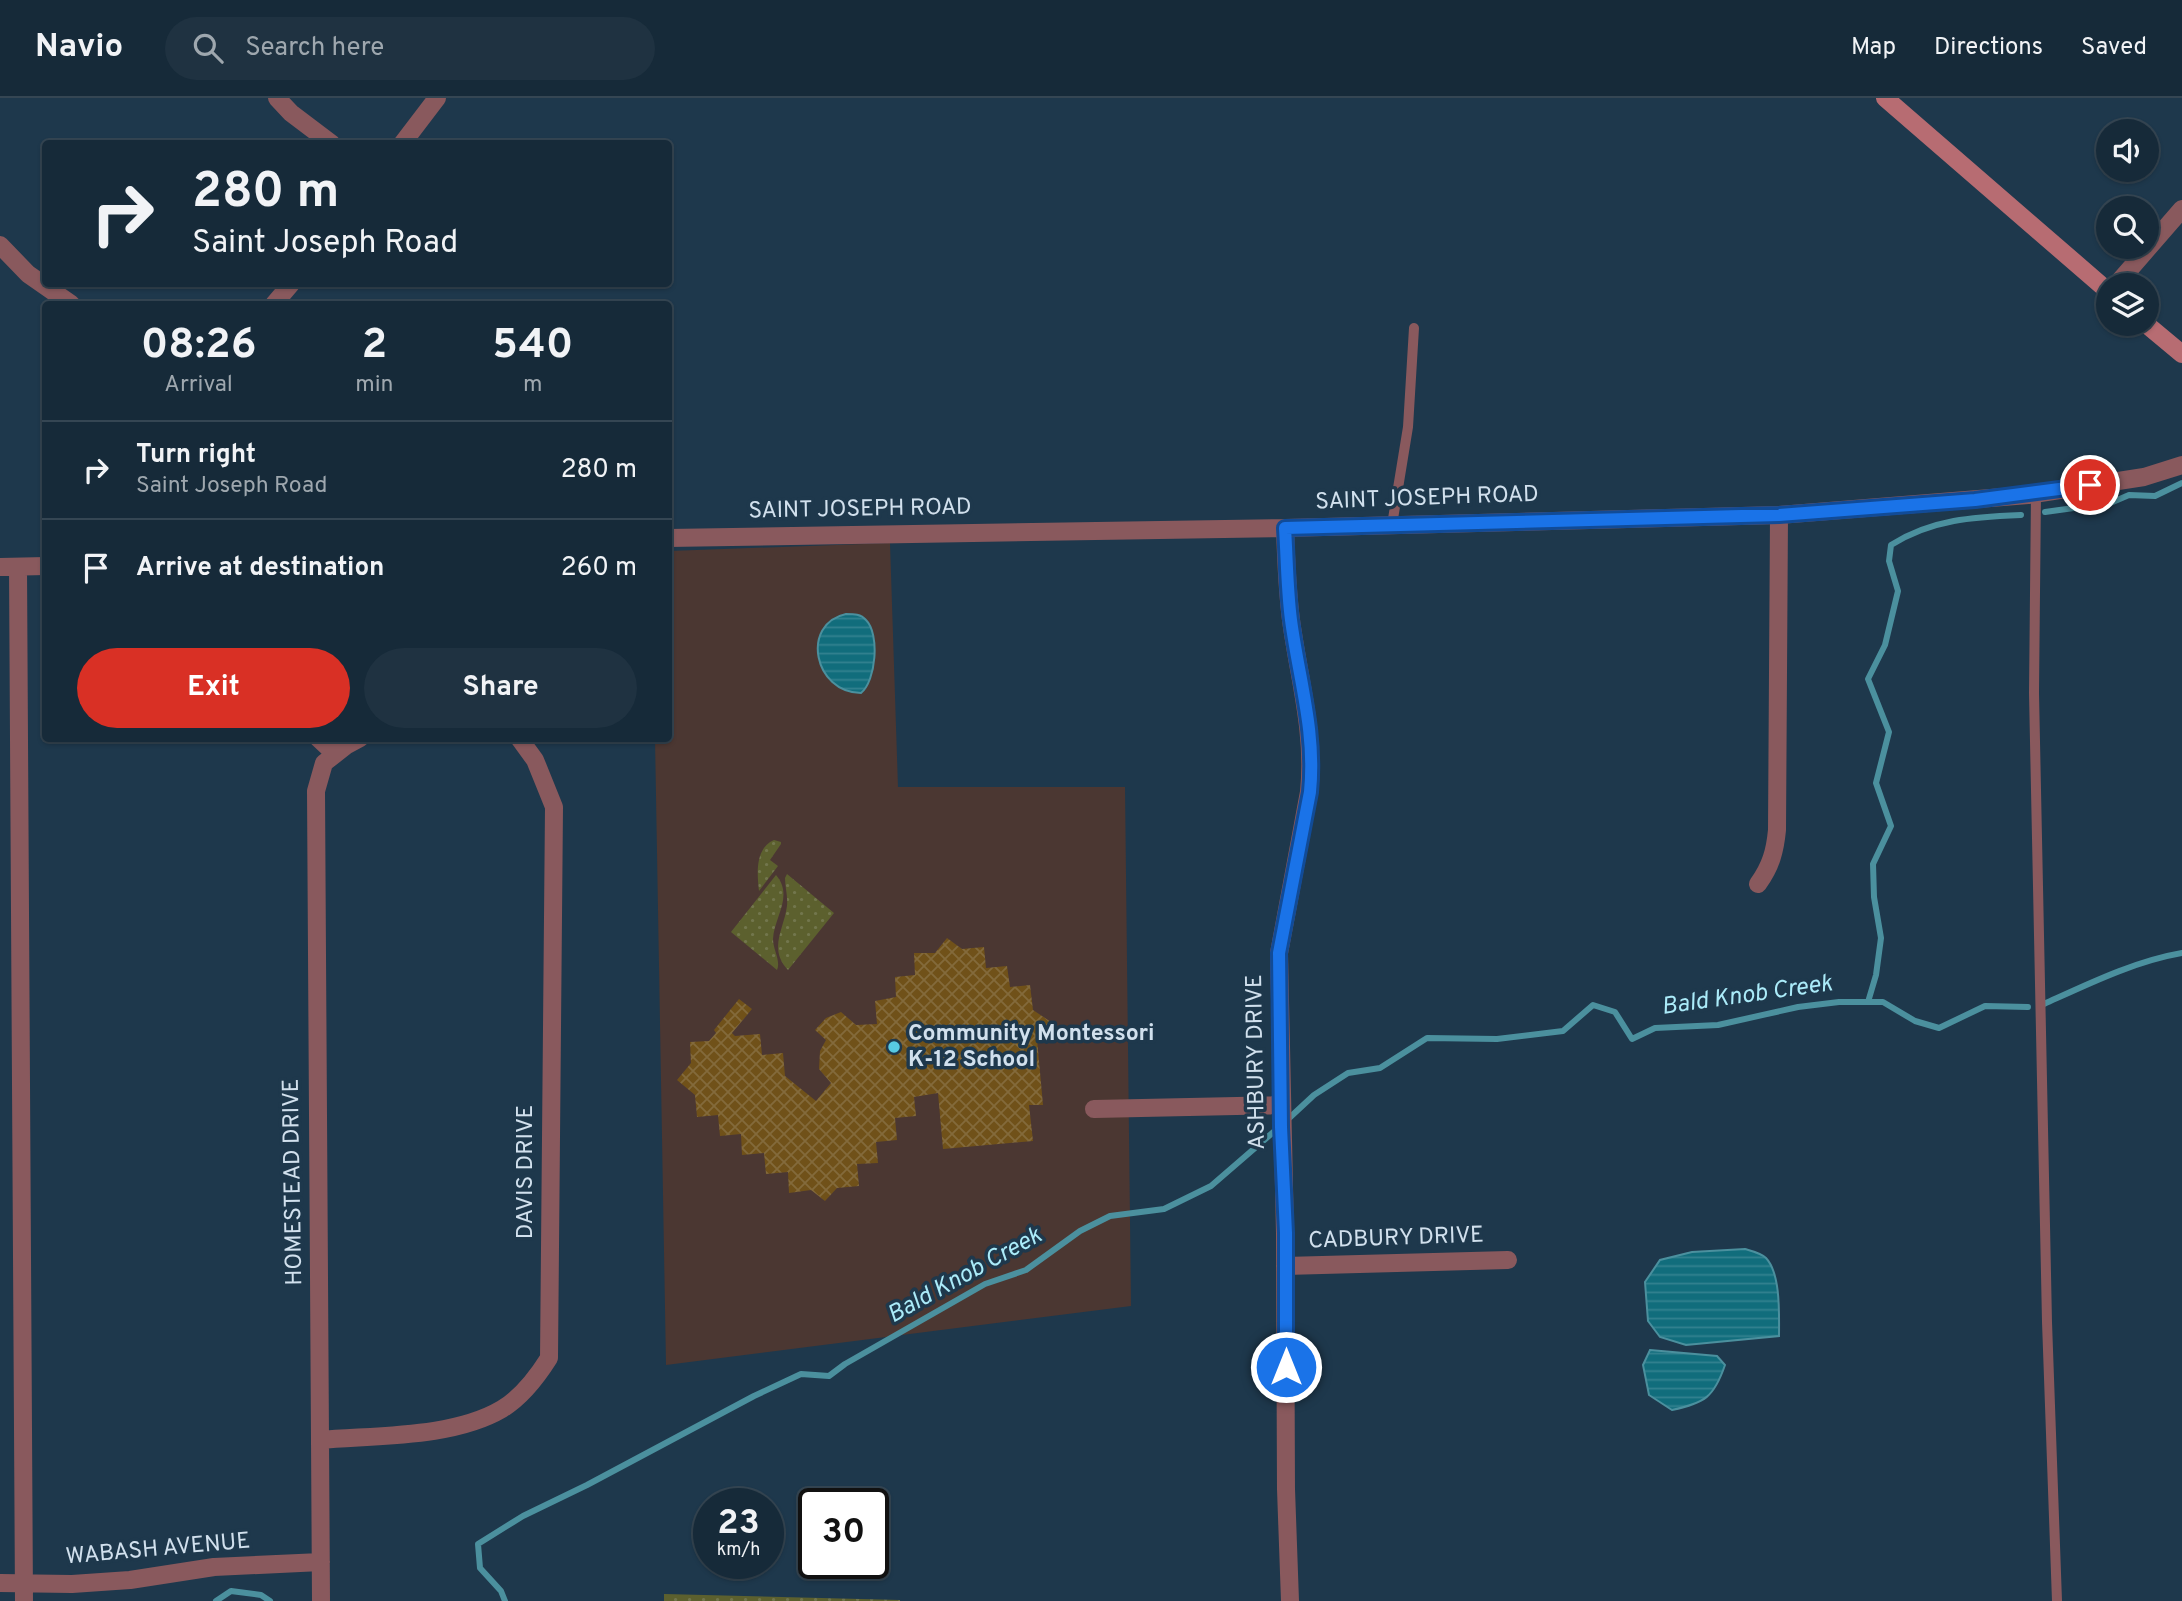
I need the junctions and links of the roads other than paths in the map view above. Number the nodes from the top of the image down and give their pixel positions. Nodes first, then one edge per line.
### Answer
1 (277, 98) edge
2 (437, 98) edge
3 (1885, 98) edge
4 (327, 140) edge
5 (405, 140) edge
6 (2182, 209) edge
7 (0, 245) edge
8 (2126, 273) edge
9 (2096, 281) edge
10 (42, 284) edge
11 (47, 287) edge
12 (288, 287) edge
13 (67, 301) edge
14 (277, 301) edge
15 (1414, 328) dead end
16 (2159, 335) edge
17 (2182, 354) edge
18 (2182, 465) edge
19 (2036, 494) junction
20 (1779, 515) junction
21 (1391, 525) junction
22 (1285, 528) junction
23 (672, 538) edge
24 (42, 566) edge
25 (9, 567) edge
26 (320, 742) edge
27 (354, 742) edge
28 (522, 742) edge
29 (330, 758) junction
30 (1758, 884) dead end
31 (1281, 1107) junction
32 (1094, 1109) dead end
33 (1508, 1260) dead end
34 (1285, 1266) junction
35 (320, 1440) junction
36 (321, 1562) junction
37 (24, 1582) junction
38 (0, 1583) edge
39 (24, 1601) edge
40 (321, 1601) edge
41 (1290, 1601) edge
42 (2056, 1601) edge

1 - 4 street
2 - 5 street
3 - 9 main road
6 - 8 street
7 - 10 street
11 - 13 street
12 - 14 street
15 - 21 lane
16 - 17 main road
18 - 19 street, SAINT JOSEPH ROAD
19 - 20 street, SAINT JOSEPH ROAD
19 - 42 lane
20 - 21 street, SAINT JOSEPH ROAD
20 - 30 street
21 - 22 street, SAINT JOSEPH ROAD
22 - 23 street, SAINT JOSEPH ROAD
22 - 31 street, ASHBURY DRIVE
24 - 25 street
25 - 37 street
26 - 29 street
27 - 29 street
28 - 35 street, DAVIS DRIVE
29 - 35 street, HOMESTEAD DRIVE
31 - 32 street
31 - 34 street, ASHBURY DRIVE
33 - 34 street, CADBURY DRIVE
34 - 41 street, ASHBURY DRIVE
35 - 36 street, HOMESTEAD DRIVE
36 - 37 street, WABASH AVENUE
36 - 40 street, HOMESTEAD DRIVE
37 - 38 street, WABASH AVENUE
37 - 39 street

